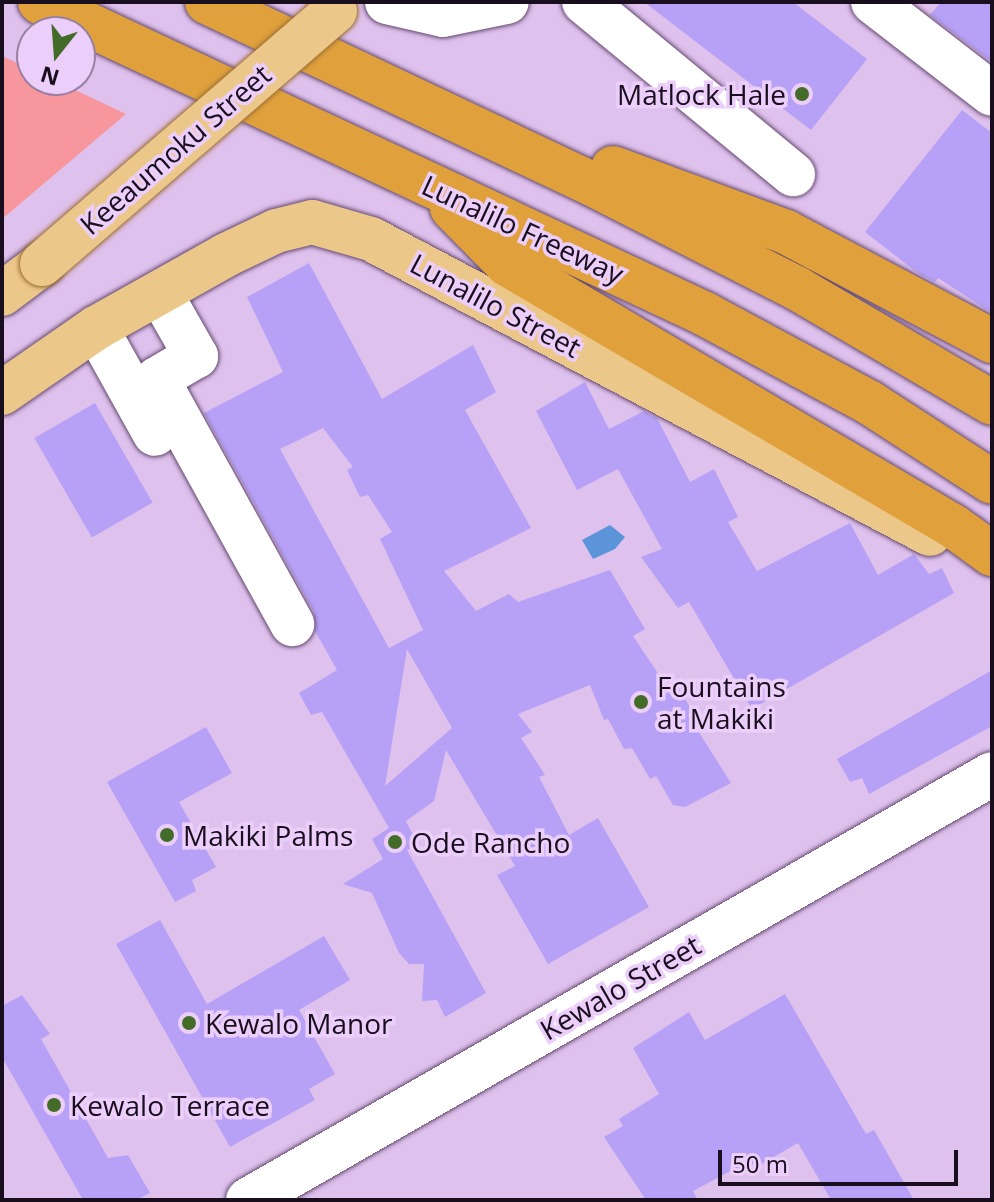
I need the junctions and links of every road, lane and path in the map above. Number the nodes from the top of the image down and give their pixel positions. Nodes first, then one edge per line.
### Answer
1 (40, 2) edge
2 (207, 2) edge
3 (346, 2) edge
4 (387, 2) edge
5 (584, 2) edge
6 (873, 2) edge
7 (503, 4) edge
8 (379, 82) junction
9 (992, 94) edge
10 (793, 174) dead end
11 (430, 187) junction
12 (160, 293) junction
13 (2, 294) edge
14 (96, 328) junction
15 (992, 341) edge
16 (2, 393) edge
17 (992, 403) edge
18 (992, 482) edge
19 (992, 554) edge
20 (992, 563) edge
21 (249, 606) dead end
22 (292, 624) dead end
23 (992, 774) edge
24 (248, 1200) edge

1 - 11 highway, Lunalilo Freeway
2 - 8 highway
3 - 13 main road, Keeaumoku Street, bridge
4 - 7 street
5 - 10 street
6 - 9 street
8 - 15 highway
8 - 17 highway
11 - 18 highway, Lunalilo Freeway
11 - 19 highway
12 - 14 main road, Lunalilo Street
12 - 20 main road, Lunalilo Street
12 - 22 street
14 - 16 main road, Lunalilo Street
14 - 21 street
23 - 24 street, Kewalo Street

